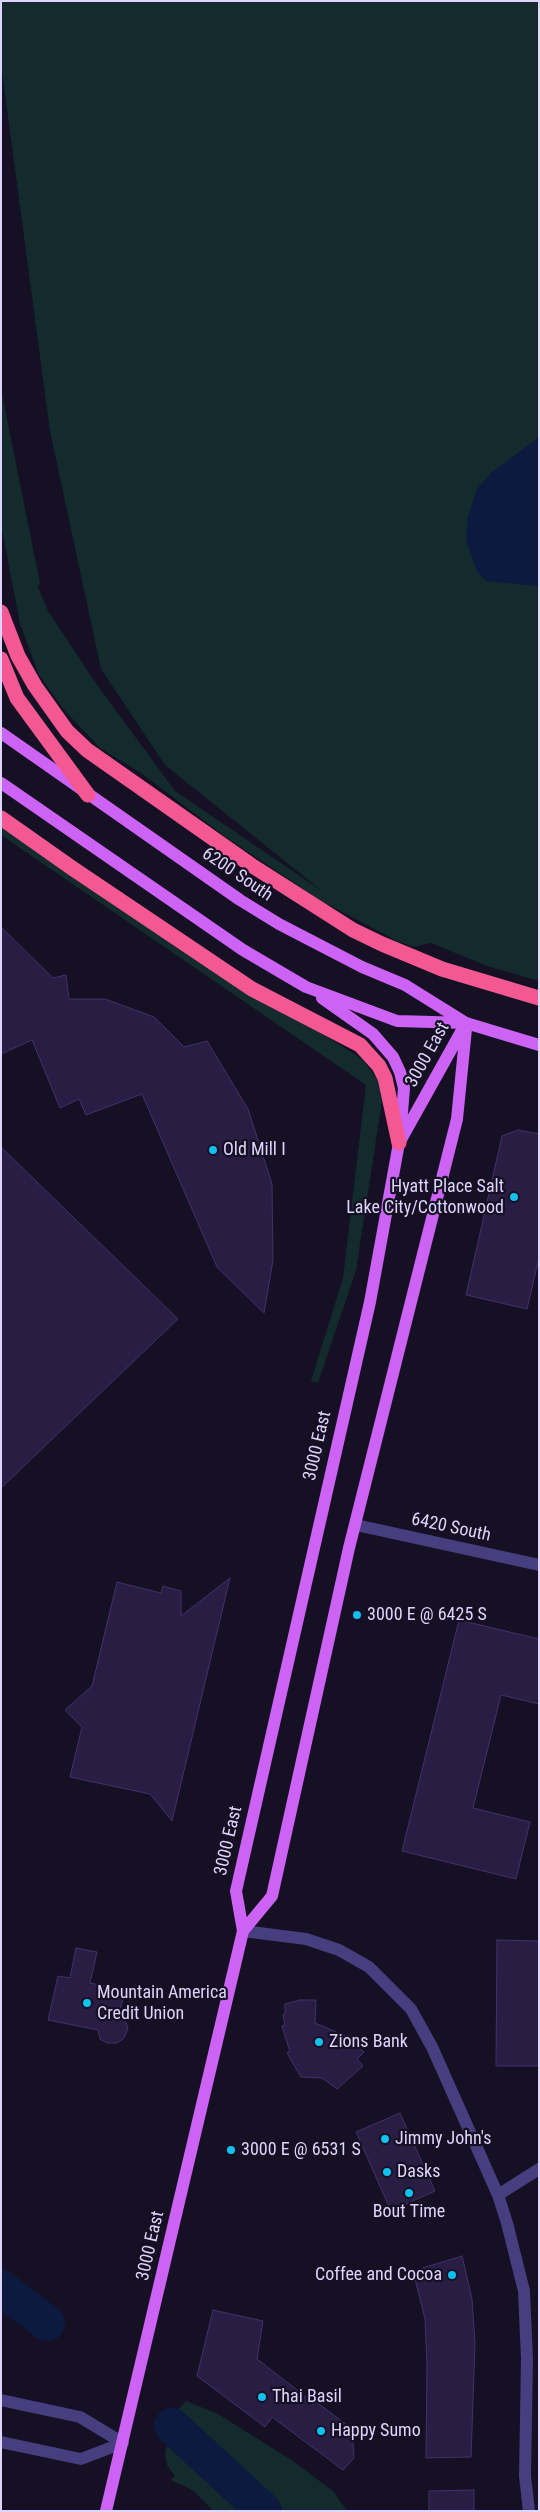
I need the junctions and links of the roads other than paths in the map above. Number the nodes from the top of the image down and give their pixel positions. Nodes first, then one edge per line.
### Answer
1 (1, 612) edge
2 (1, 659) edge
3 (1, 733) edge
4 (1, 783) edge
5 (88, 795) junction
6 (1, 818) edge
7 (306, 987) junction
8 (539, 998) edge
9 (466, 1023) junction
10 (539, 1045) edge
11 (399, 1143) junction
12 (356, 1524) junction
13 (539, 1565) edge
14 (243, 1931) junction
15 (539, 2169) edge
16 (498, 2195) junction
17 (1, 2400) edge
18 (1, 2442) edge
19 (123, 2443) junction
20 (106, 2511) edge
21 (529, 2511) edge

1 - 8 highway
2 - 5 highway
3 - 5 main road, 6200 South
4 - 7 main road, 6200 South
5 - 9 main road, 6200 South
6 - 11 highway
7 - 9 main road, 6200 South
7 - 11 main road
9 - 10 main road, 6200 South
9 - 11 main road, 3000 East
9 - 12 main road, 3000 East
11 - 14 main road, 3000 East
12 - 13 street, 6420 South
12 - 14 main road, 3000 East
14 - 16 street
14 - 19 main road, 3000 East
15 - 16 street
16 - 21 street
17 - 19 street
18 - 19 street
19 - 20 main road, 3000 East

